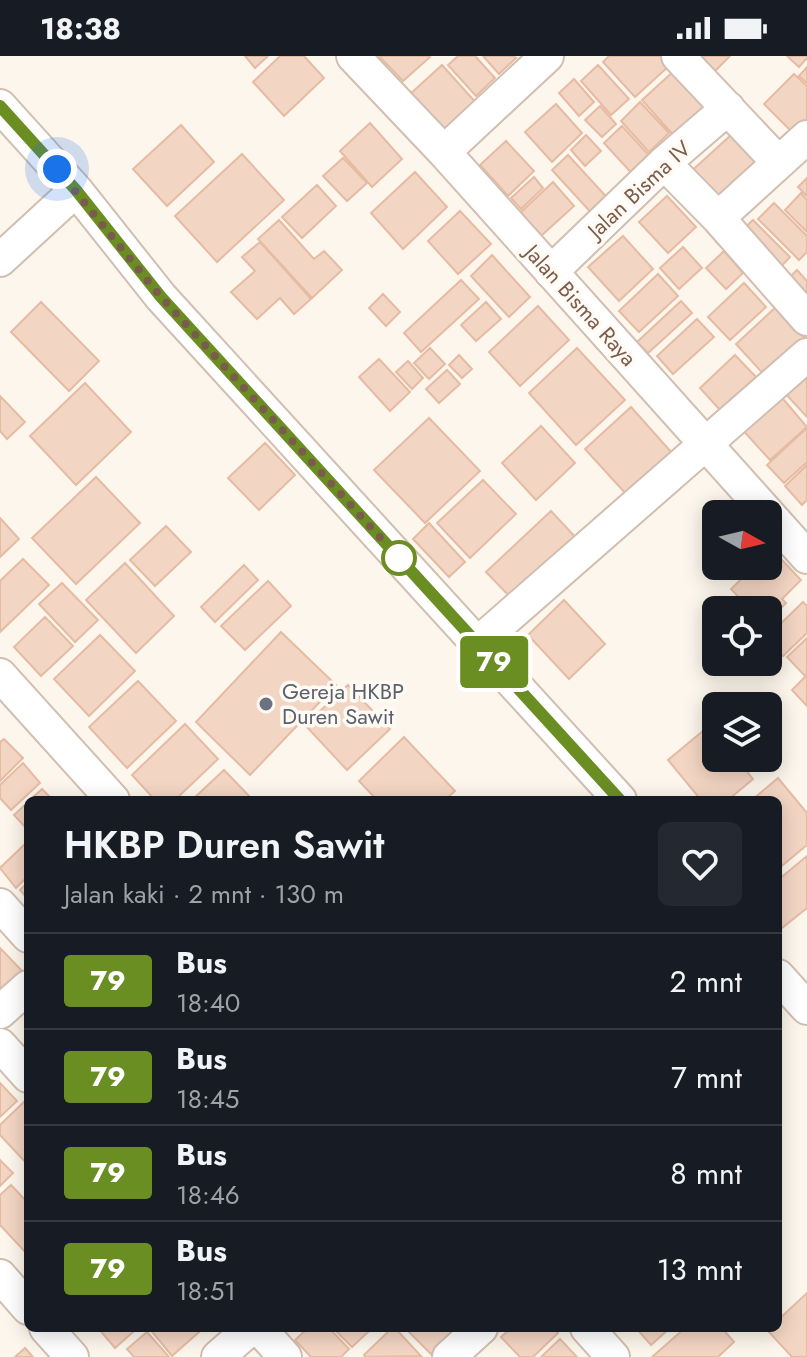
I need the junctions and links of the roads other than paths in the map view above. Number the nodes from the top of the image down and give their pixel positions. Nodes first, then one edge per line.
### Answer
1 (353, 56) edge
2 (547, 56) edge
3 (678, 56) edge
4 (0, 106) edge
5 (728, 108) junction
6 (807, 137) edge
7 (444, 152) junction
8 (778, 162) junction
9 (664, 163) junction
10 (76, 190) junction
11 (718, 218) junction
12 (0, 260) edge
13 (551, 272) junction
14 (807, 319) edge
15 (807, 355) edge
16 (705, 442) junction
17 (807, 557) edge
18 (477, 644) junction
19 (0, 675) edge
20 (109, 796) edge
21 (616, 796) edge
22 (0, 905) edge
23 (24, 932) edge
24 (782, 980) edge
25 (24, 991) edge
26 (807, 1008) edge
27 (0, 1012) edge
28 (0, 1045) edge
29 (24, 1072) edge
30 (0, 1276) edge
31 (24, 1303) edge
32 (50, 1332) edge
33 (246, 1332) edge
34 (263, 1332) edge
35 (477, 1332) edge
36 (591, 1332) edge
37 (72, 1357) edge
38 (218, 1357) edge
39 (285, 1357) edge
40 (449, 1357) edge
41 (613, 1357) edge

1 - 7 street, Jalan Bisma Raya
2 - 7 street
3 - 5 street
4 - 10 street
5 - 8 street
5 - 9 street, Jalan Bisma IV
6 - 8 street
7 - 13 street, Jalan Bisma Raya
8 - 11 street
9 - 11 street
9 - 13 street, Jalan Bisma IV
10 - 12 street
10 - 18 street
11 - 14 street
13 - 16 street, Jalan Bisma Raya
15 - 16 street
16 - 17 street, Jalan Bisma Raya
16 - 18 street
18 - 21 street
19 - 20 street
22 - 23 street
24 - 26 street
25 - 27 street
28 - 29 street
30 - 31 street
32 - 37 street
33 - 38 street
34 - 39 street
35 - 40 street
36 - 41 street

